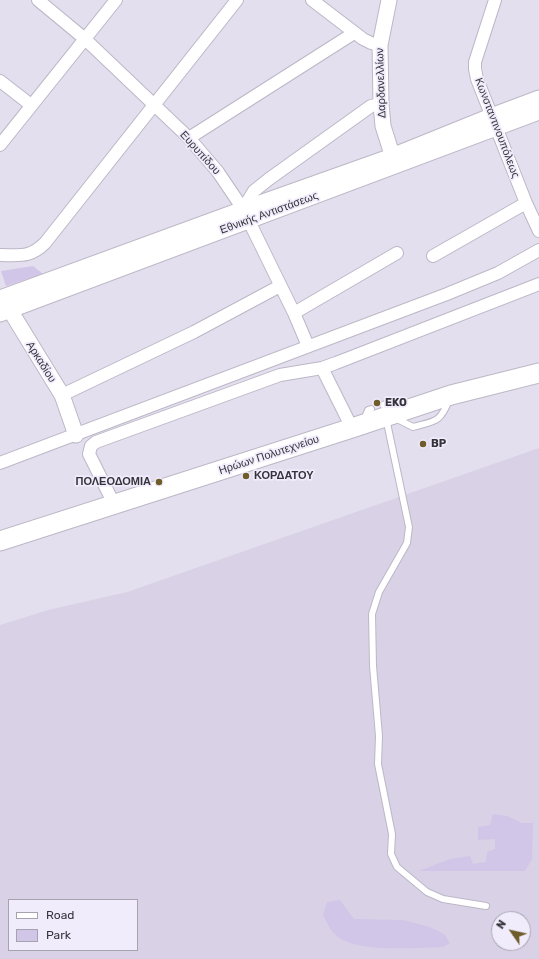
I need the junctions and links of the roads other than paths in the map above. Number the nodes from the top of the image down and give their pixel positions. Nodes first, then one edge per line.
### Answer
1 (38, 0) edge
2 (116, 0) edge
3 (237, 0) edge
4 (312, 0) edge
5 (389, 0) edge
6 (495, 0) edge
7 (354, 33) junction
8 (85, 39) junction
9 (380, 45) junction
10 (0, 81) edge
11 (539, 98) edge
12 (381, 104) junction
13 (31, 105) junction
14 (153, 105) junction
15 (539, 112) edge
16 (494, 122) junction
17 (190, 138) junction
18 (0, 145) edge
19 (394, 161) junction
20 (526, 203) junction
21 (245, 215) junction
22 (539, 231) edge
23 (539, 250) edge
24 (397, 253) dead end
25 (0, 255) edge
26 (433, 256) dead end
27 (539, 284) edge
28 (280, 286) junction
29 (2, 302) edge
30 (294, 313) junction
31 (308, 346) junction
32 (322, 368) junction
33 (539, 373) edge
34 (62, 395) junction
35 (378, 416) junction
36 (76, 435) junction
37 (0, 463) edge
38 (114, 504) junction
39 (0, 541) edge
40 (486, 906) dead end

1 - 8 street, Ευρυπίδου
2 - 8 street
3 - 14 street
4 - 7 street
5 - 9 street, Δαρδανελλίων
6 - 16 street, Κωνσταντινουπόλεως
7 - 9 street
7 - 17 street
8 - 13 street
8 - 14 street, Ευρυπίδου
9 - 12 street, Δαρδανελλίων
10 - 13 street
11 - 16 street, Εθνικής Αντιστάσεως
12 - 19 street, Δαρδανελλίων
12 - 21 street
13 - 18 street
14 - 17 street, Ευρυπίδου
14 - 25 street
15 - 16 street, Εθνικής Αντιστάσεως
16 - 19 street, Εθνικής Αντιστάσεως
16 - 20 street, Κωνσταντινουπόλεως
17 - 21 street, Ευρυπίδου
19 - 21 street, Εθνικής Αντιστάσεως
20 - 22 street, Κωνσταντινουπόλεως
20 - 26 street
21 - 28 street, Ευρυπίδου
21 - 29 street, Εθνικής Αντιστάσεως
23 - 31 street
24 - 30 street
27 - 32 street
28 - 30 street, Ευρυπίδου
28 - 34 street
29 - 34 street, Αρκαδίου
30 - 31 street, Ευρυπίδου
31 - 36 street
32 - 35 street
32 - 38 street
33 - 35 main road, Ηρώων Πολυτεχνείου
34 - 36 street, Αρκαδίου
35 - 38 main road, Ηρώων Πολυτεχνείου
35 - 40 lane
36 - 37 street
38 - 39 main road, Ηρώων Πολυτεχνείου

